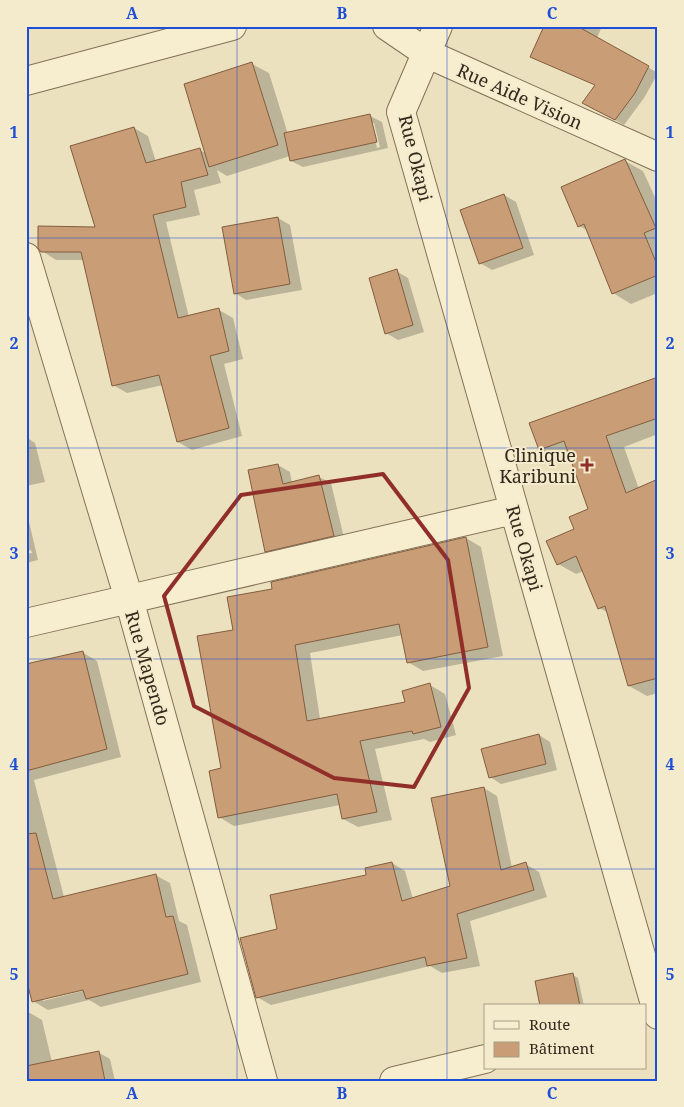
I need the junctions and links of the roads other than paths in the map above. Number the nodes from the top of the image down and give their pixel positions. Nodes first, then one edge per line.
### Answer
1 (232, 26) edge
2 (387, 26) edge
3 (438, 26) edge
4 (428, 54) junction
5 (26, 81) edge
6 (658, 158) edge
7 (26, 257) edge
8 (514, 510) junction
9 (129, 599) junction
10 (26, 623) edge
11 (658, 1017) edge
12 (646, 1022) edge
13 (484, 1059) edge
14 (263, 1081) edge
15 (394, 1081) edge

1 - 5 street
2 - 4 street, Rue Aide Vision
3 - 4 street, Rue Okapi
4 - 6 street, Rue Aide Vision
4 - 8 street, Rue Okapi
7 - 9 street, Rue Mapendo
8 - 9 street
8 - 11 street, Rue Okapi
9 - 10 street
9 - 14 street, Rue Mapendo
11 - 12 street
13 - 15 street

